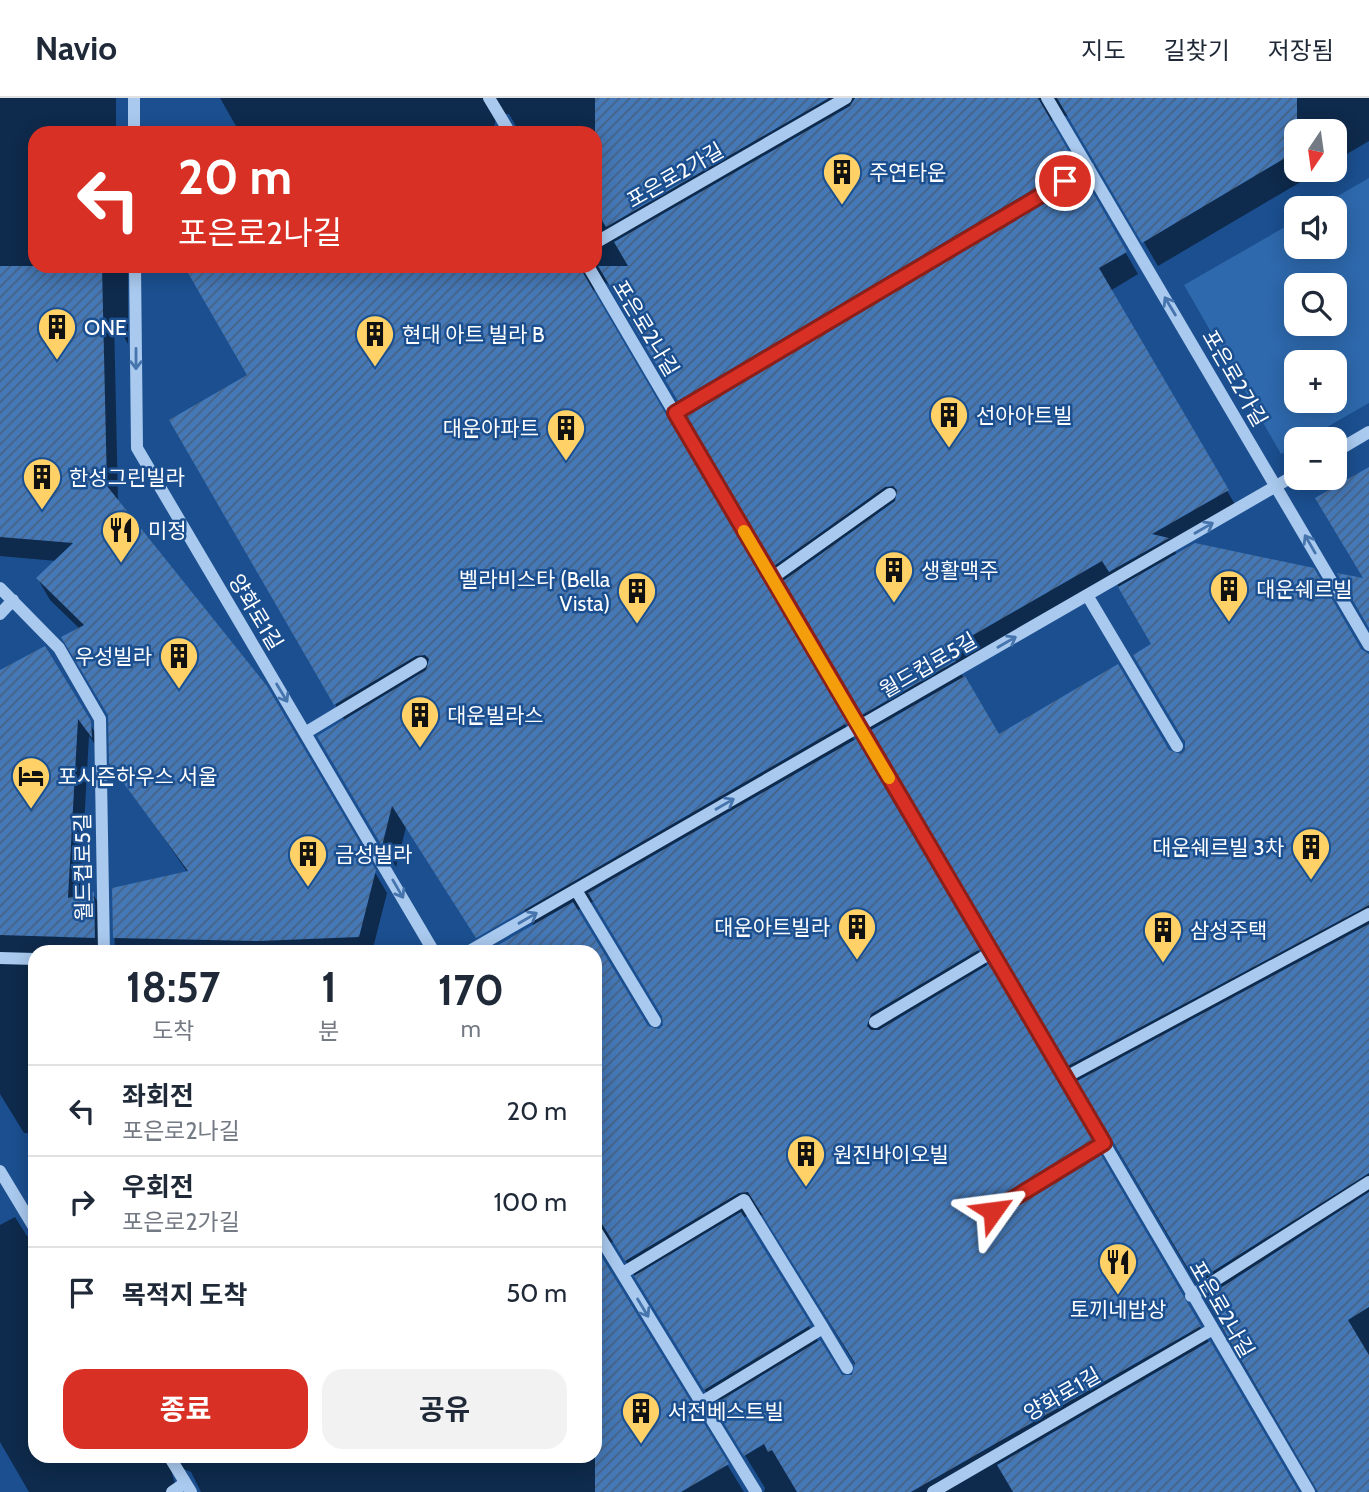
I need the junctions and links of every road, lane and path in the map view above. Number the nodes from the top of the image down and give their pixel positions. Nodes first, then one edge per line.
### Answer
1 (134, 98) edge
2 (489, 98) edge
3 (846, 98) edge
4 (1047, 98) edge
5 (134, 126) edge
6 (506, 126) edge
7 (1088, 167) junction
8 (602, 239) edge
9 (135, 273) edge
10 (592, 273) edge
11 (675, 413) junction
12 (1369, 432) edge
13 (1347, 445) edge
14 (1284, 481) edge
15 (1276, 486) junction
16 (890, 494) dead end
17 (772, 578) junction
18 (0, 588) edge
19 (1087, 595) junction
20 (13, 600) junction
21 (0, 614) edge
22 (1369, 645) edge
23 (421, 663) dead end
24 (859, 727) junction
25 (305, 733) junction
26 (1177, 746) dead end
27 (576, 890) junction
28 (1369, 915) edge
29 (104, 945) edge
30 (430, 945) edge
31 (480, 945) edge
32 (992, 952) junction
33 (0, 958) edge
34 (28, 959) edge
35 (656, 1021) dead end
36 (875, 1022) dead end
37 (1066, 1077) junction
38 (1104, 1143) junction
39 (0, 1171) edge
40 (1369, 1182) edge
41 (993, 1211) dead end
42 (28, 1217) edge
43 (602, 1240) edge
44 (622, 1273) junction
45 (1191, 1296) junction
46 (823, 1328) junction
47 (1211, 1330) junction
48 (847, 1368) dead end
49 (700, 1403) junction
50 (173, 1463) edge
51 (188, 1488) edge
52 (172, 1492) edge
53 (756, 1492) edge
54 (933, 1492) edge
55 (1309, 1492) edge

1 - 5 lane
2 - 6 lane
3 - 8 lane, 포은로2가길
4 - 7 lane, 포은로2가길
7 - 11 lane
15 -> 7 lane, 포은로2가길
9 -> 25 lane, 양화로1길
10 - 11 lane, 포은로2나길
11 - 17 lane, 포은로2나길
12 - 13 lane
14 - 15 lane, 월드컵로5길
19 -> 15 lane, 월드컵로5길
22 -> 15 lane, 포은로2가길
16 - 17 lane
17 - 24 lane, 포은로2나길
18 - 20 lane, 월드컵로5길
24 -> 19 lane, 월드컵로5길
19 - 26 lane
20 - 21 lane
20 - 29 lane, 월드컵로5길
23 - 25 lane
27 -> 24 lane, 월드컵로5길
24 - 32 lane, 포은로2나길
25 -> 30 lane, 양화로1길
31 -> 27 lane, 월드컵로5길
27 - 35 lane
28 - 37 lane
32 - 36 lane
32 - 37 lane, 포은로2나길
33 - 34 lane
37 - 38 lane, 포은로2나길
38 - 41 lane
38 - 45 lane, 포은로2나길
39 - 42 lane
40 - 45 lane
43 - 44 lane
44 - 46 lane
44 -> 49 lane
45 - 47 lane, 포은로2나길
46 - 48 lane
46 - 49 lane
47 - 54 lane, 양화로1길
47 - 55 lane, 포은로2나길
49 - 53 lane
50 - 51 lane
51 - 52 lane

